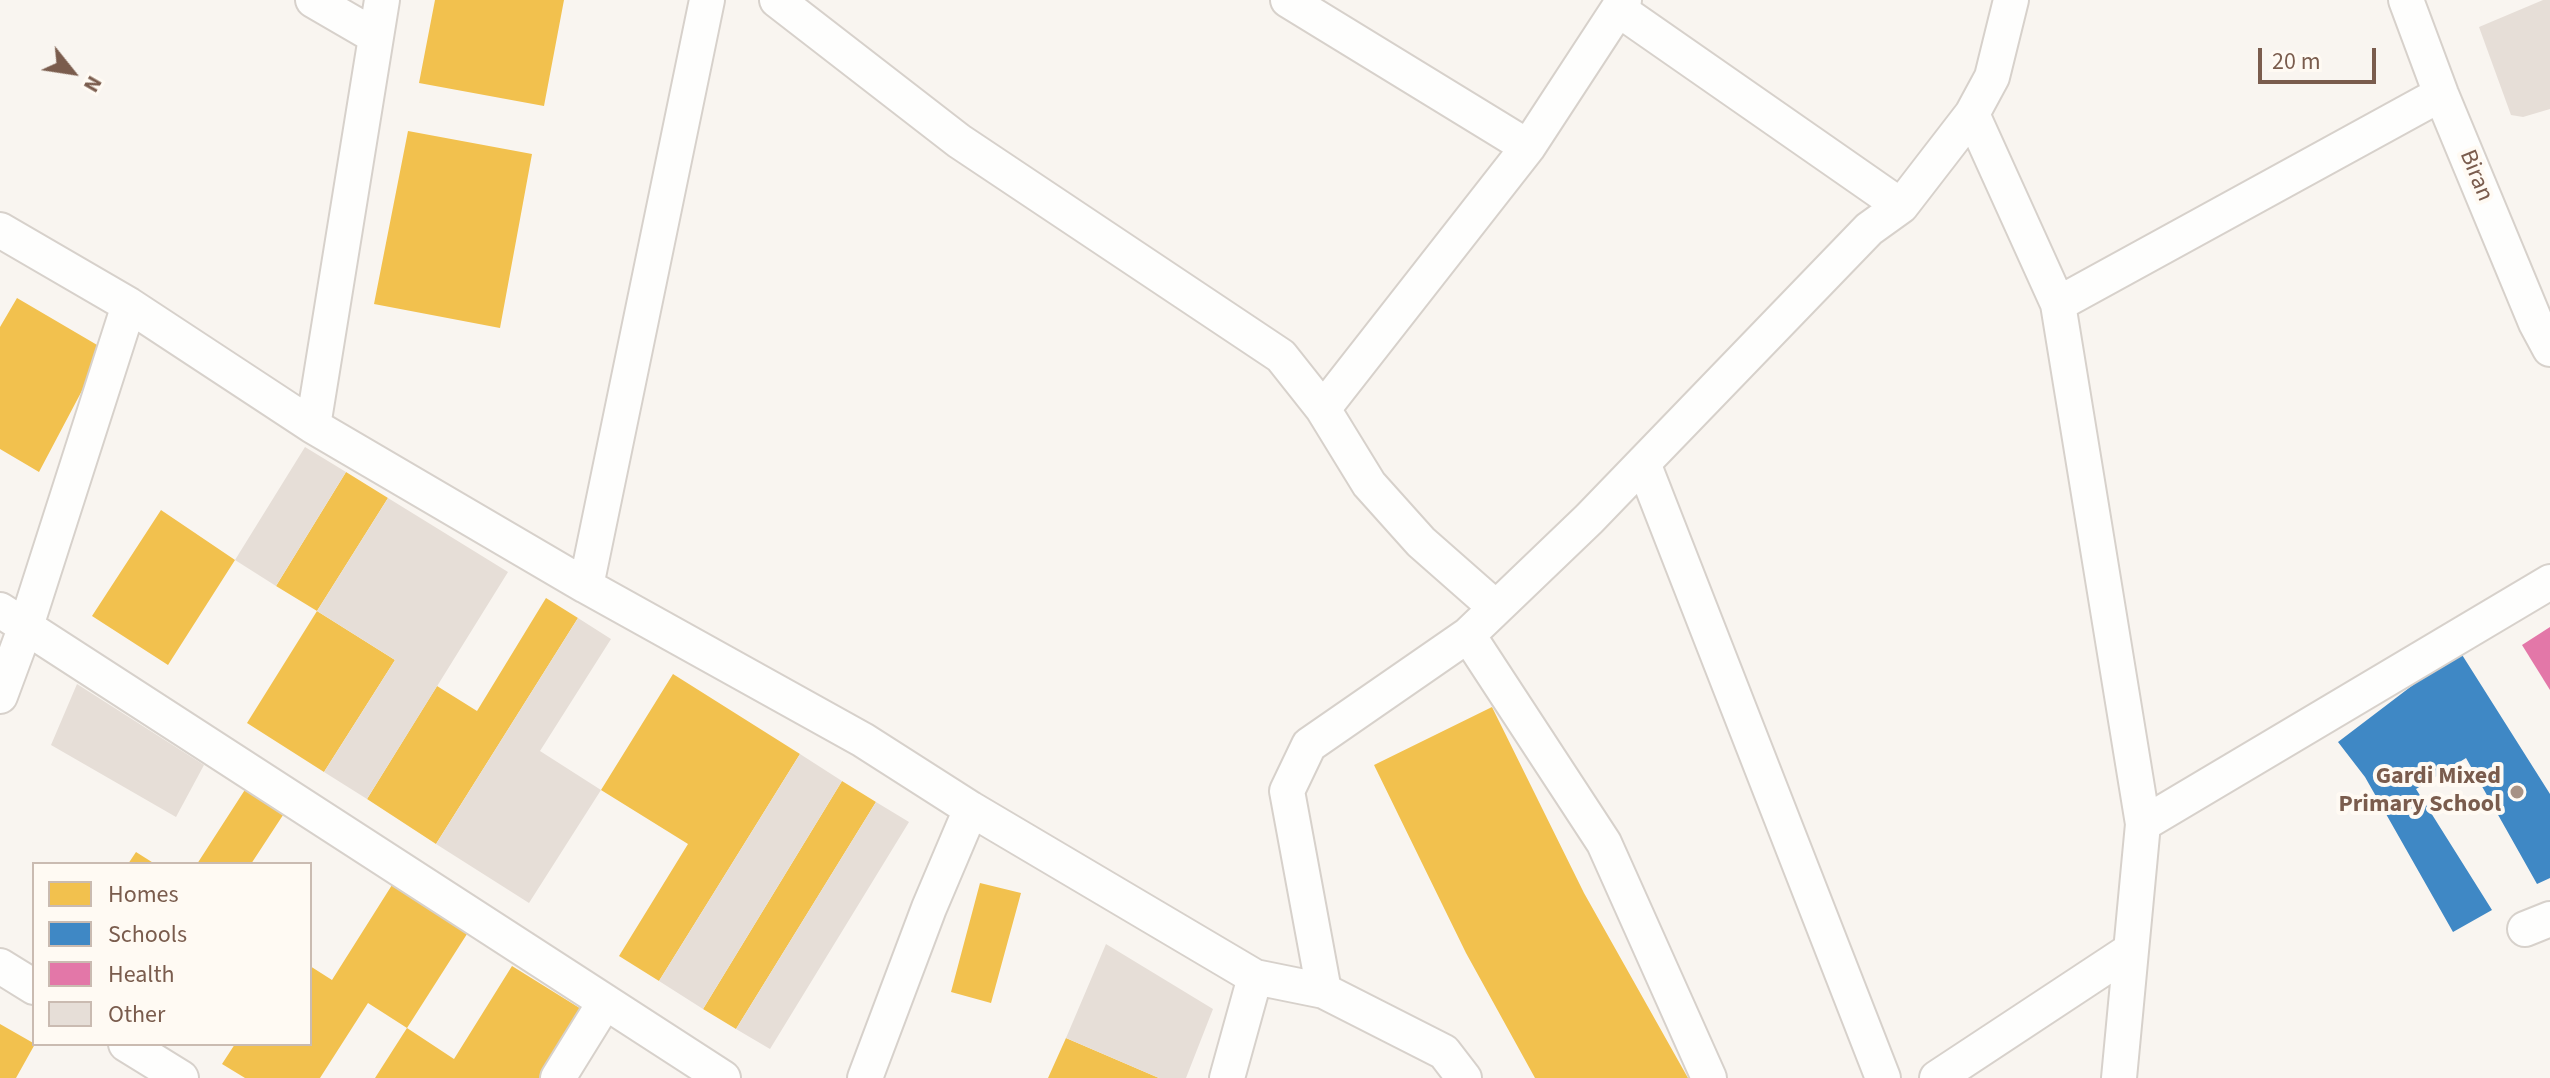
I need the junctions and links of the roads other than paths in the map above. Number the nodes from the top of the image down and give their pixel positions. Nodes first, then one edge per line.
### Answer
1 (313, 0) edge
2 (382, 0) edge
3 (707, 0) edge
4 (777, 0) edge
5 (1288, 0) edge
6 (2011, 0) edge
7 (2406, 0) edge
8 (1621, 5) edge
9 (375, 36) junction
10 (2441, 94) junction
11 (1972, 114) junction
12 (1528, 147) junction
13 (1901, 206) junction
14 (0, 230) edge
15 (2058, 304) junction
16 (129, 305) junction
17 (2550, 349) edge
18 (1323, 409) junction
19 (313, 426) junction
20 (1643, 463) junction
21 (2550, 582) edge
22 (586, 586) junction
23 (1496, 608) junction
24 (13, 618) edge
25 (1468, 635) junction
26 (0, 696) edge
27 (971, 809) junction
28 (2143, 824) junction
29 (2131, 950) junction
30 (0, 966) edge
31 (1255, 977) junction
32 (32, 986) edge
33 (1324, 991) junction
34 (605, 1002) junction
35 (129, 1046) edge
36 (181, 1078) edge
37 (558, 1078) edge
38 (723, 1078) edge
39 (865, 1078) edge
40 (1227, 1078) edge
41 (1464, 1078) edge
42 (1709, 1078) edge
43 (1883, 1078) edge
44 (1937, 1078) edge
45 (2119, 1078) edge

1 - 9 street
2 - 9 street
3 - 22 street
4 - 18 street
5 - 12 street
6 - 11 street
7 - 10 street, Biran
8 - 12 street
8 - 13 street
9 - 19 street
10 - 15 street
10 - 17 street, Biran
11 - 13 street
11 - 15 street
12 - 18 street
13 - 20 street
14 - 16 street
15 - 28 street
16 - 19 street
16 - 24 street
18 - 23 street
19 - 22 street
20 - 23 street
20 - 43 street
21 - 28 street
22 - 27 street
23 - 25 street
24 - 26 street
24 - 34 street
25 - 33 street
25 - 42 street
27 - 31 street
27 - 39 street
28 - 29 street
29 - 44 street
29 - 45 street
30 - 32 street
31 - 33 street
31 - 40 street
33 - 41 street
34 - 37 street
34 - 38 street
35 - 36 street

